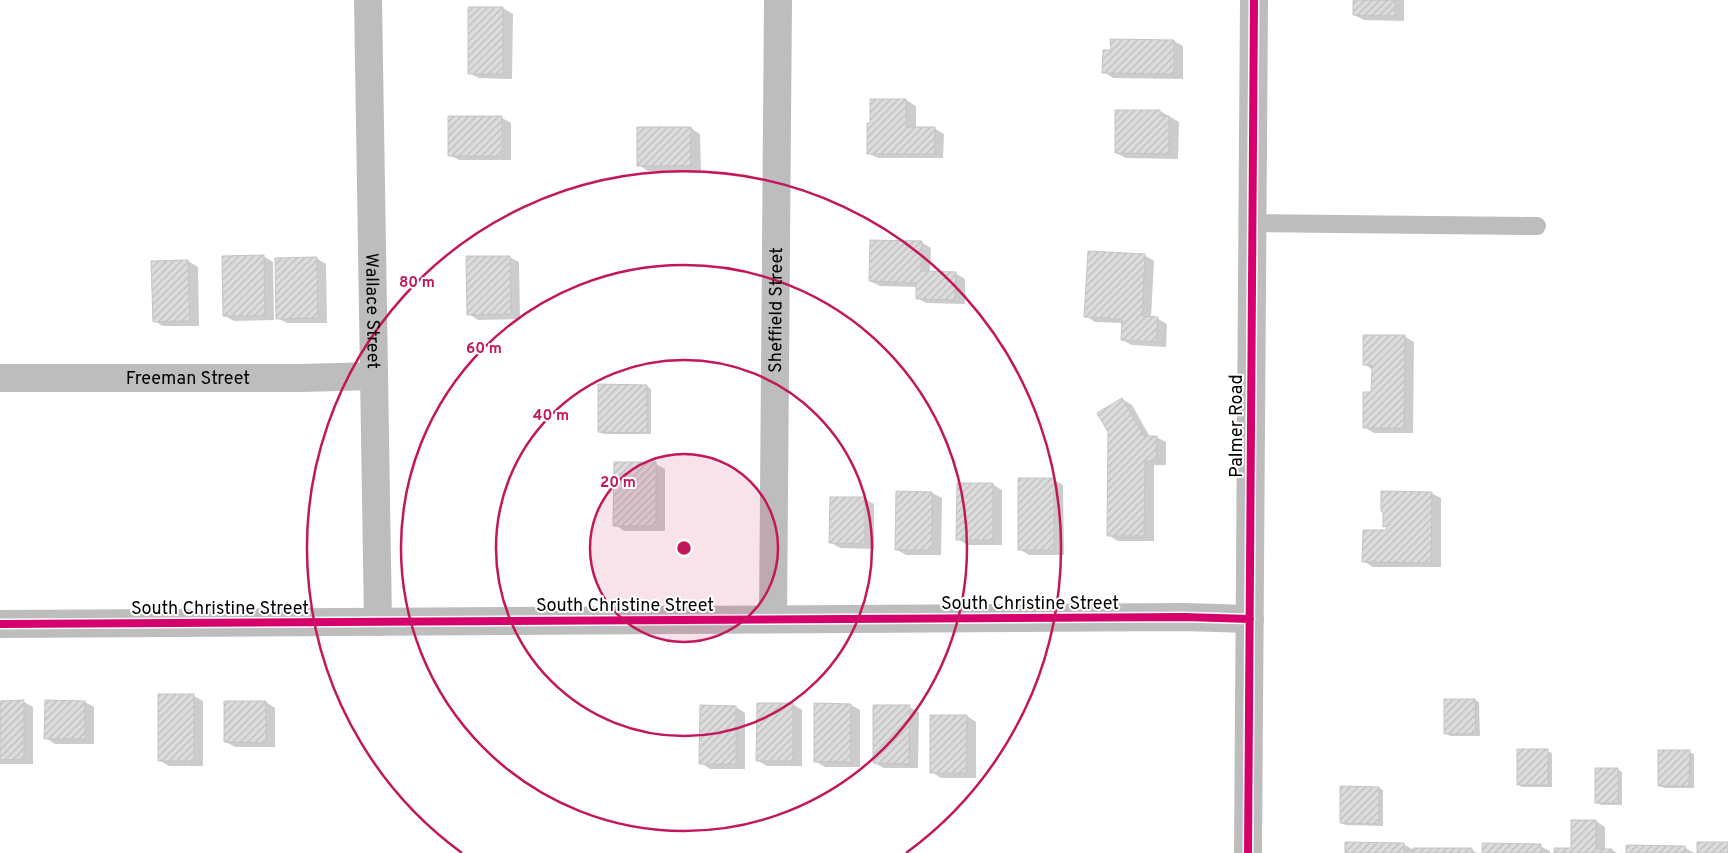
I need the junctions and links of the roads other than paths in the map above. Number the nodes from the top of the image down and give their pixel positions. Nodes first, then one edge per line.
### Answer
1 (368, 0) edge
2 (778, 0) edge
3 (1254, 0) edge
4 (1252, 223) junction
5 (1537, 226) dead end
6 (374, 376) junction
7 (0, 378) edge
8 (774, 619) junction
9 (1250, 619) junction
10 (378, 622) junction
11 (0, 624) edge
12 (1248, 853) edge

1 - 6 street, Wallace Street
2 - 8 street, Sheffield Street
3 - 4 street, Palmer Road
4 - 5 lane
4 - 9 street, Palmer Road
6 - 7 street, Freeman Street
6 - 10 street, Wallace Street
8 - 9 street, South Christine Street
8 - 10 street, South Christine Street
9 - 12 street, Palmer Road
10 - 11 street, South Christine Street

